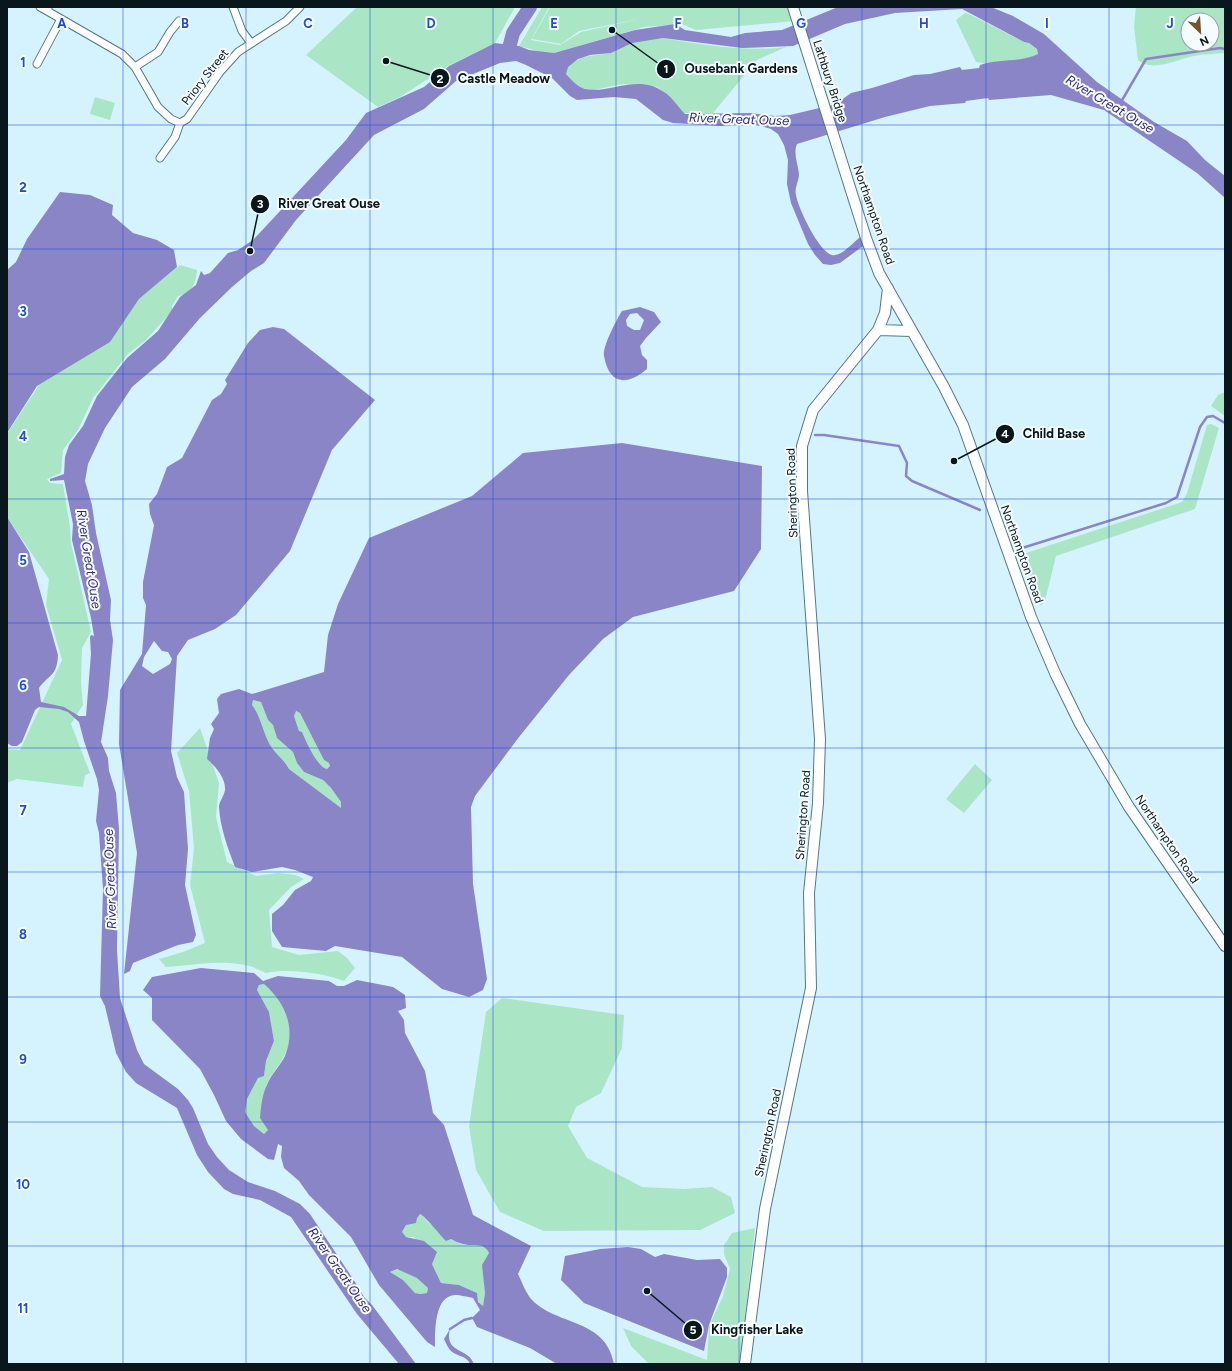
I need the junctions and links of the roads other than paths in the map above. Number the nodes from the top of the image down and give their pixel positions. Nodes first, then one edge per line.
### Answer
1 (40, 7) edge
2 (233, 7) edge
3 (300, 7) edge
4 (793, 7) edge
5 (48, 9) edge
6 (61, 19) junction
7 (179, 21) dead end
8 (251, 43) junction
9 (37, 64) dead end
10 (135, 67) junction
11 (180, 123) junction
12 (838, 150) joint
13 (160, 158) dead end
14 (888, 288) junction
15 (878, 330) junction
16 (912, 331) junction
17 (1225, 946) edge
18 (745, 1364) edge

1 - 5 street
2 - 8 street
3 - 8 street, Priory Street
4 - 12 street, Lathbury Bridge
5 - 6 street
6 - 9 street
6 - 10 street
7 - 10 street
8 - 11 street, Priory Street
10 - 11 street
11 - 13 street, Priory Street
12 - 14 street, Northampton Road
14 - 15 street, Sherington Road
14 - 16 street, Northampton Road
15 - 16 street
15 - 18 street, Sherington Road
16 - 17 street, Northampton Road

